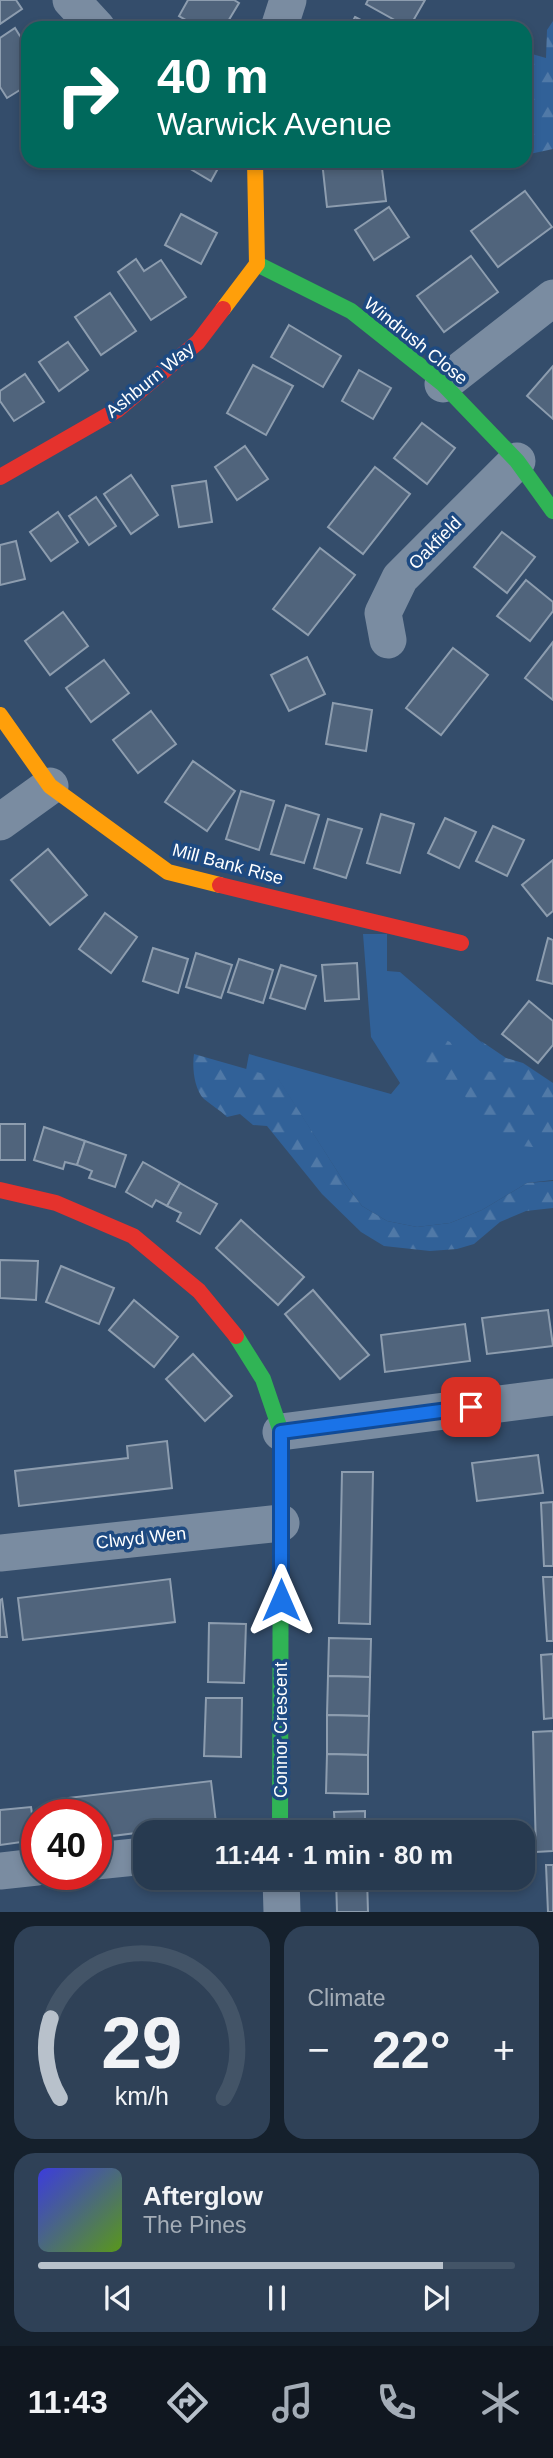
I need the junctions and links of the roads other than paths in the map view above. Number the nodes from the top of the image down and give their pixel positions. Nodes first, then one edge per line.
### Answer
1 (71, 0) edge
2 (288, 0) edge
3 (90, 21) edge
4 (280, 21) edge
5 (256, 168) edge
6 (257, 264) junction
7 (553, 298) edge
8 (443, 384) junction
9 (517, 461) junction
10 (0, 477) edge
11 (553, 511) edge
12 (388, 640) dead end
13 (0, 715) edge
14 (50, 786) junction
15 (0, 822) edge
16 (461, 943) dead end
17 (0, 1190) edge
18 (553, 1397) edge
19 (281, 1432) junction
20 (281, 1523) junction
21 (0, 1553) edge
22 (281, 1820) edge
23 (133, 1857) edge
24 (112, 1859) edge
25 (21, 1869) edge
26 (0, 1871) edge
27 (281, 1890) edge
28 (282, 1912) edge

1 - 3 street
2 - 4 street
5 - 6 street
6 - 8 street, Windrush Close
6 - 10 street, Ashburn Way
7 - 8 street
8 - 9 street, Windrush Close
9 - 11 street, Windrush Close
9 - 12 street, Oakfield
13 - 14 street, Mill Bank Rise
14 - 15 street
14 - 16 street, Mill Bank Rise
17 - 19 street, Connor Crescent
18 - 19 street
19 - 20 street, Connor Crescent
20 - 21 street, Clwyd Wen
20 - 22 street, Connor Crescent
23 - 24 street
25 - 26 street
27 - 28 street

